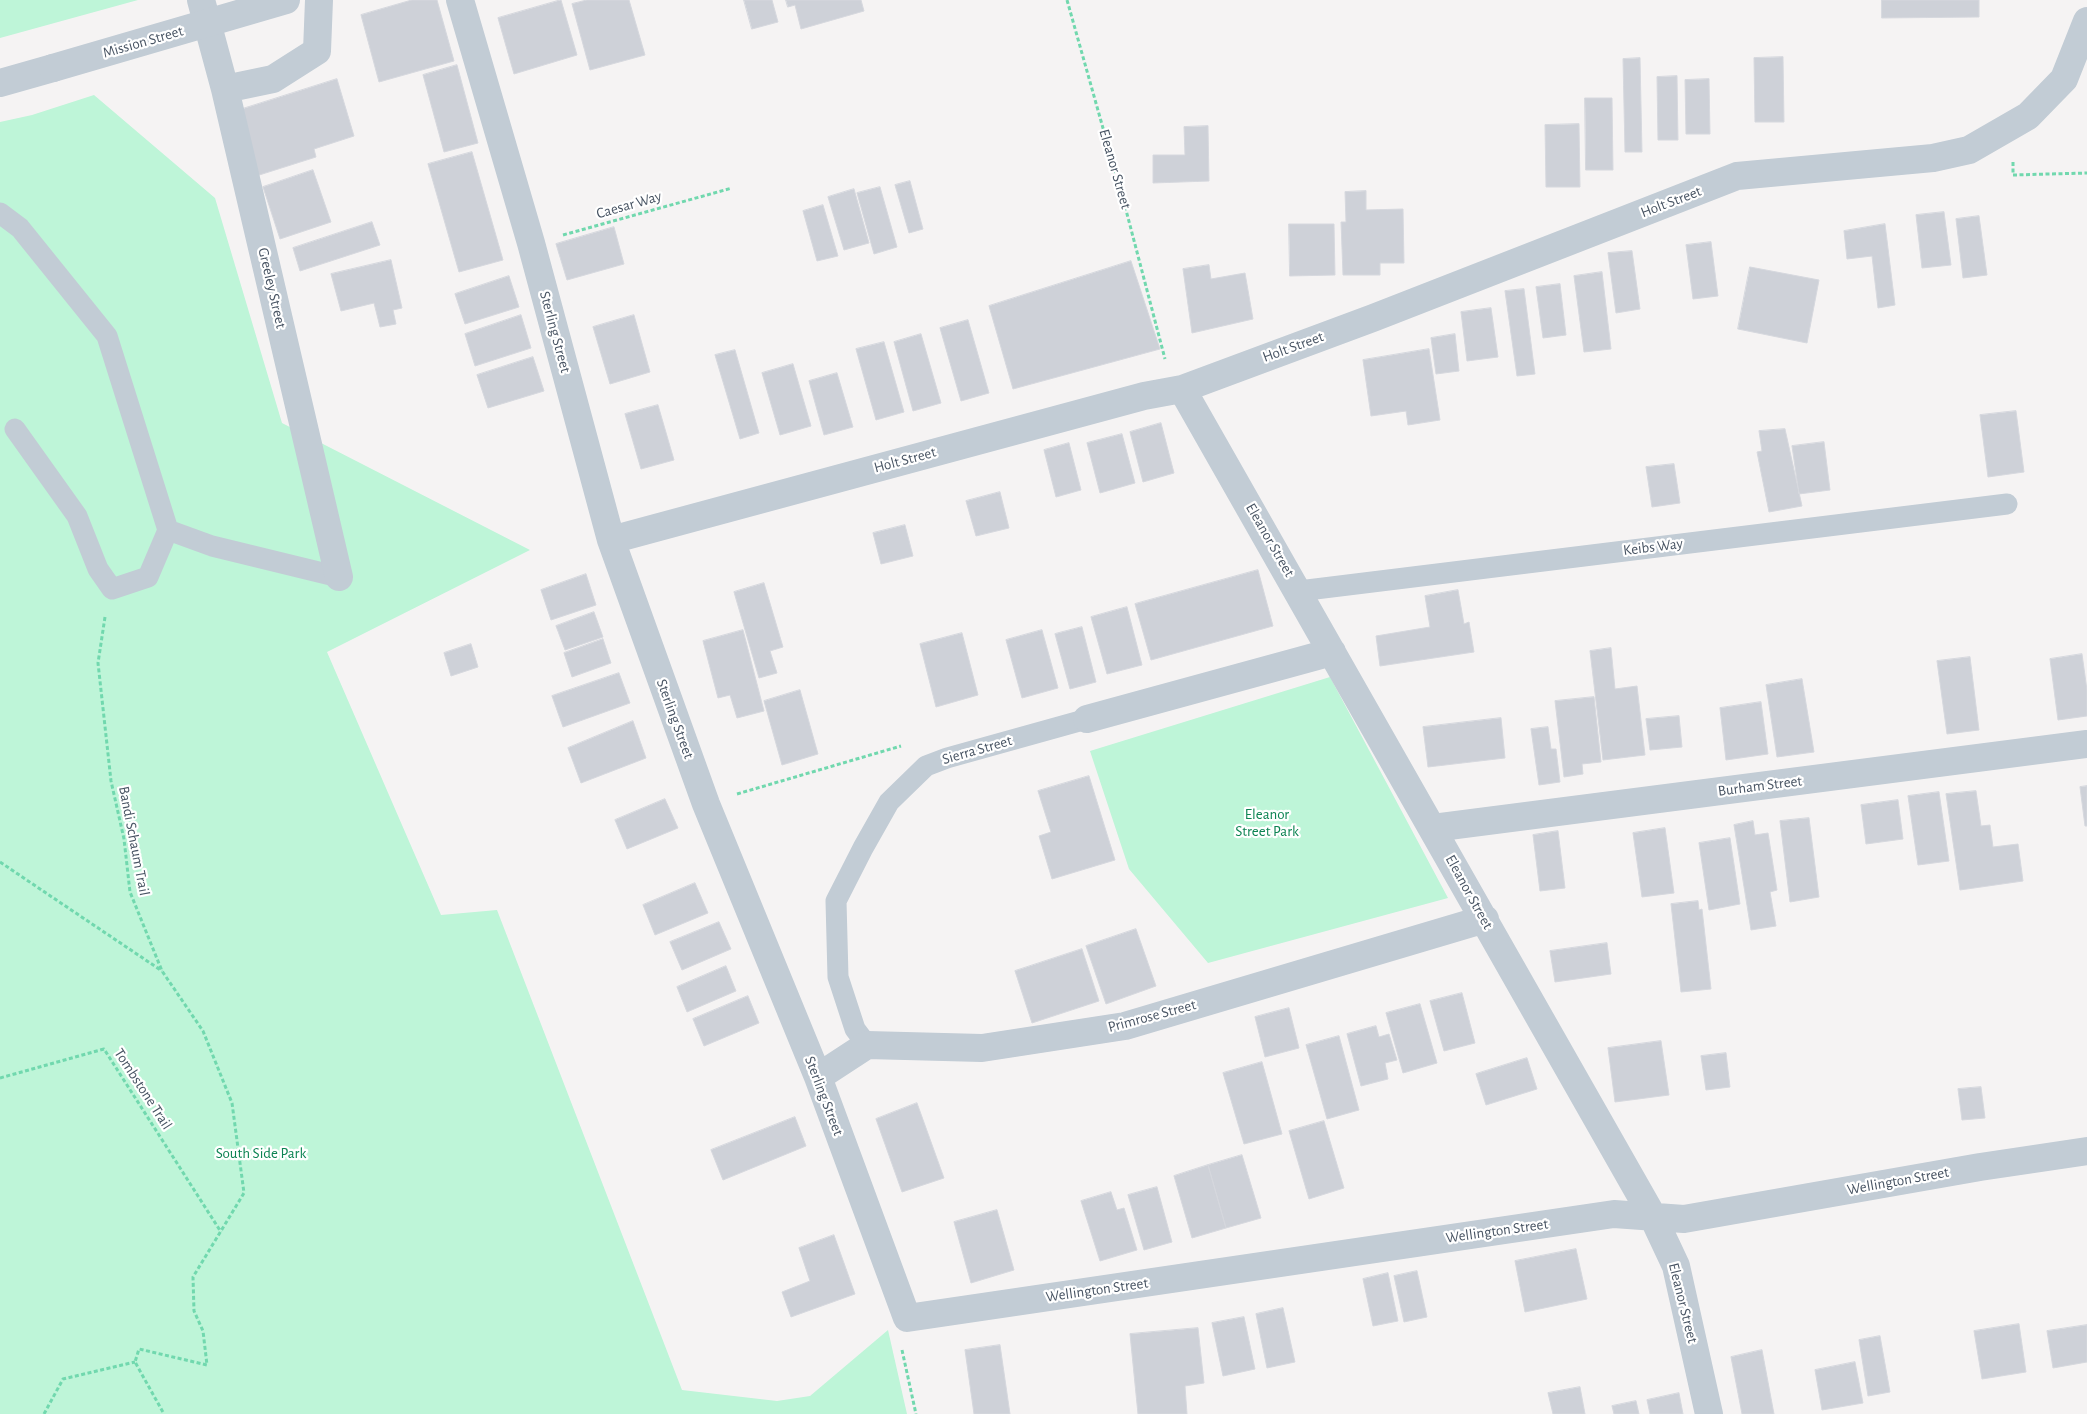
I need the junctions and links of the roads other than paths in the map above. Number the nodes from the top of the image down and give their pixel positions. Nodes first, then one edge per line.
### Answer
1 (201, 0) edge
2 (286, 0) edge
3 (320, 0) edge
4 (460, 0) edge
5 (2087, 21) edge
6 (0, 83) edge
7 (226, 90) junction
8 (0, 213) edge
9 (1174, 378) junction
10 (15, 430) dead end
11 (2007, 504) dead end
12 (168, 530) junction
13 (611, 540) junction
14 (339, 577) joint
15 (1299, 590) junction
16 (1332, 652) junction
17 (1087, 719) joint
18 (2087, 744) edge
19 (1434, 828) junction
20 (1485, 919) junction
21 (867, 1045) junction
22 (818, 1077) junction
23 (2087, 1151) edge
24 (1653, 1216) junction
25 (907, 1318) joint
26 (1710, 1414) edge

1 - 7 street, Greeley Street
2 - 6 street, Mission Street, bridge
3 - 7 street
4 - 13 street, Sterling Street
5 - 9 street, Holt Street
7 - 14 street, Greeley Street
8 - 12 lane
9 - 13 street, Holt Street
9 - 15 street, Eleanor Street
10 - 12 lane
11 - 15 lane, Keibs Way
12 - 14 lane
13 - 22 street, Sterling Street
15 - 16 street, Eleanor Street
16 - 17 street, Sierra Street
16 - 19 street, Eleanor Street
17 - 21 lane, Sierra Street
18 - 19 street, Burham Street
19 - 20 street, Eleanor Street
20 - 21 street, Primrose Street
20 - 24 street, Eleanor Street
21 - 22 street
22 - 25 street, Sterling Street
23 - 24 street, Wellington Street
24 - 25 street, Wellington Street
24 - 26 street, Eleanor Street

